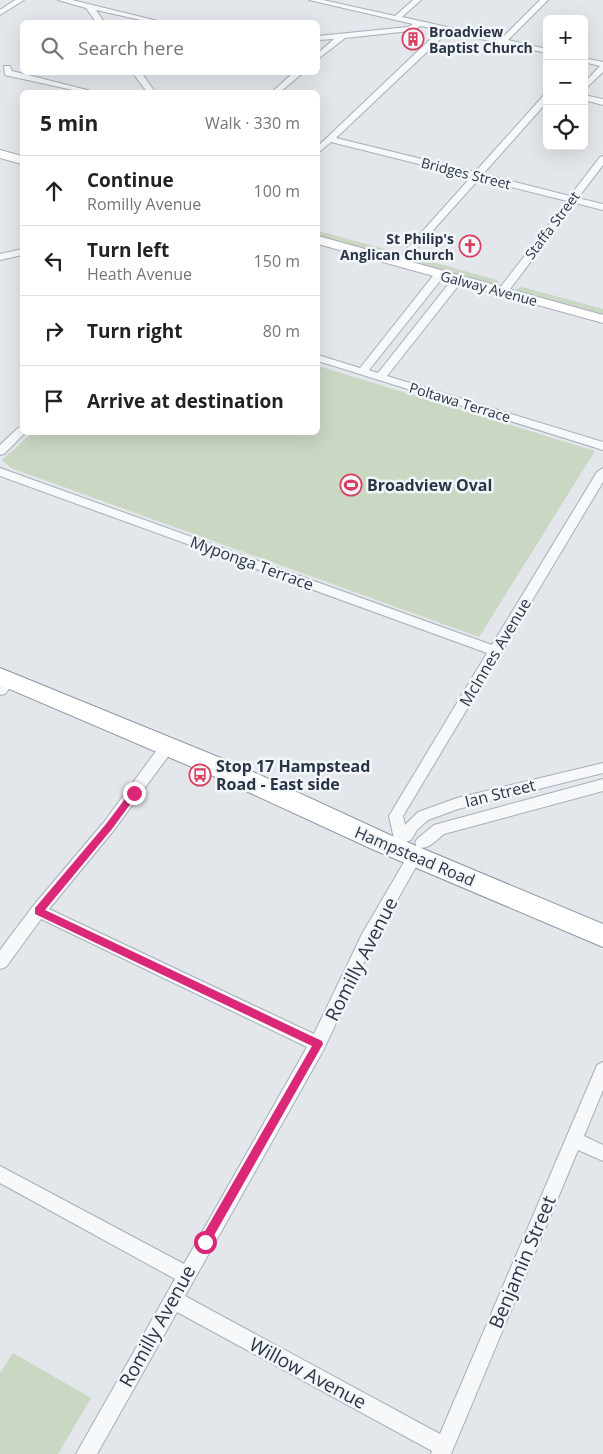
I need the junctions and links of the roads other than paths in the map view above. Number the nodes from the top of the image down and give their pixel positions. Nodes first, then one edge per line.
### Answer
1 (20, 0) edge
2 (62, 0) edge
3 (314, 0) edge
4 (417, 0) edge
5 (544, 0) edge
6 (89, 6) junction
7 (0, 13) edge
8 (397, 18) junction
9 (99, 20) edge
10 (149, 20) edge
11 (420, 24) junction
12 (446, 30) junction
13 (342, 35) junction
14 (320, 38) edge
15 (502, 42) junction
16 (543, 51) edge
17 (320, 55) edge
18 (588, 61) edge
19 (603, 65) edge
20 (20, 66) edge
21 (3, 68) edge
22 (138, 75) edge
23 (296, 75) edge
24 (588, 83) edge
25 (81, 90) edge
26 (150, 90) edge
27 (278, 90) edge
28 (588, 98) edge
29 (543, 102) edge
30 (603, 102) edge
31 (329, 139) junction
32 (0, 144) edge
33 (320, 148) edge
34 (20, 149) edge
35 (0, 154) edge
36 (20, 159) edge
37 (603, 159) edge
38 (478, 176) junction
39 (572, 199) junction
40 (603, 207) edge
41 (320, 232) edge
42 (320, 240) edge
43 (20, 252) edge
44 (0, 257) edge
45 (403, 259) junction
46 (440, 274) junction
47 (458, 279) junction
48 (506, 286) junction
49 (603, 307) edge
50 (603, 319) edge
51 (320, 359) edge
52 (362, 372) junction
53 (380, 377) junction
54 (20, 432) edge
55 (603, 446) edge
56 (0, 452) edge
57 (603, 472) edge
58 (3, 473) edge
59 (495, 651) junction
60 (3, 682) edge
61 (167, 747) junction
62 (603, 768) edge
63 (603, 785) edge
64 (404, 842) junction
65 (38, 911) junction
66 (603, 918) edge
67 (603, 936) edge
68 (0, 962) edge
69 (318, 1044) junction
70 (603, 1070) edge
71 (573, 1140) junction
72 (603, 1153) edge
73 (0, 1174) edge
74 (186, 1275) junction
75 (172, 1300) junction
76 (442, 1450) edge
77 (86, 1454) edge

1 - 7 street
2 - 6 street
3 - 8 street
4 - 8 street
5 - 15 street
6 - 9 street
6 - 10 street
8 - 11 street
11 - 12 street
11 - 13 street
12 - 15 street
12 - 31 street
13 - 14 street
13 - 17 street
15 - 16 street
18 - 19 street
19 - 24 street
20 - 21 street
21 - 25 street
22 - 26 street
23 - 27 street
28 - 30 street
29 - 38 street
31 - 33 street
31 - 38 street, Bridges Street
32 - 34 street
35 - 36 street
37 - 39 street, Staffa Street
38 - 39 street, Bridges Street
38 - 45 street
39 - 40 street, Bridges Street
39 - 48 street, Staffa Street
41 - 45 street, Galway Avenue
42 - 45 street, Galway Avenue
43 - 44 street
45 - 46 street, Galway Avenue
45 - 48 street, Galway Avenue
46 - 47 street, Galway Avenue
46 - 52 street
47 - 48 street, Galway Avenue
47 - 53 street
48 - 49 street, Galway Avenue
48 - 50 street, Galway Avenue
51 - 52 street, Poltawa Terrace
52 - 53 street, Poltawa Terrace
53 - 55 street, Poltawa Terrace
54 - 56 street
57 - 59 street, McInnes Avenue
58 - 59 street, Myponga Terrace
59 - 64 street, McInnes Avenue
60 - 61 highway, Hampstead Road
61 - 64 highway, Hampstead Road
61 - 65 street
62 - 64 street, Ian Street
63 - 64 street, Ian Street
64 - 66 highway, Hampstead Road
64 - 67 highway, Hampstead Road
64 - 69 street, Romilly Avenue
65 - 68 street
65 - 69 street
69 - 74 street, Romilly Avenue
70 - 71 street, Benjamin Street
71 - 72 street
71 - 76 street, Benjamin Street
73 - 74 street
74 - 75 street, Romilly Avenue
75 - 76 street, Willow Avenue
75 - 77 street, Romilly Avenue

